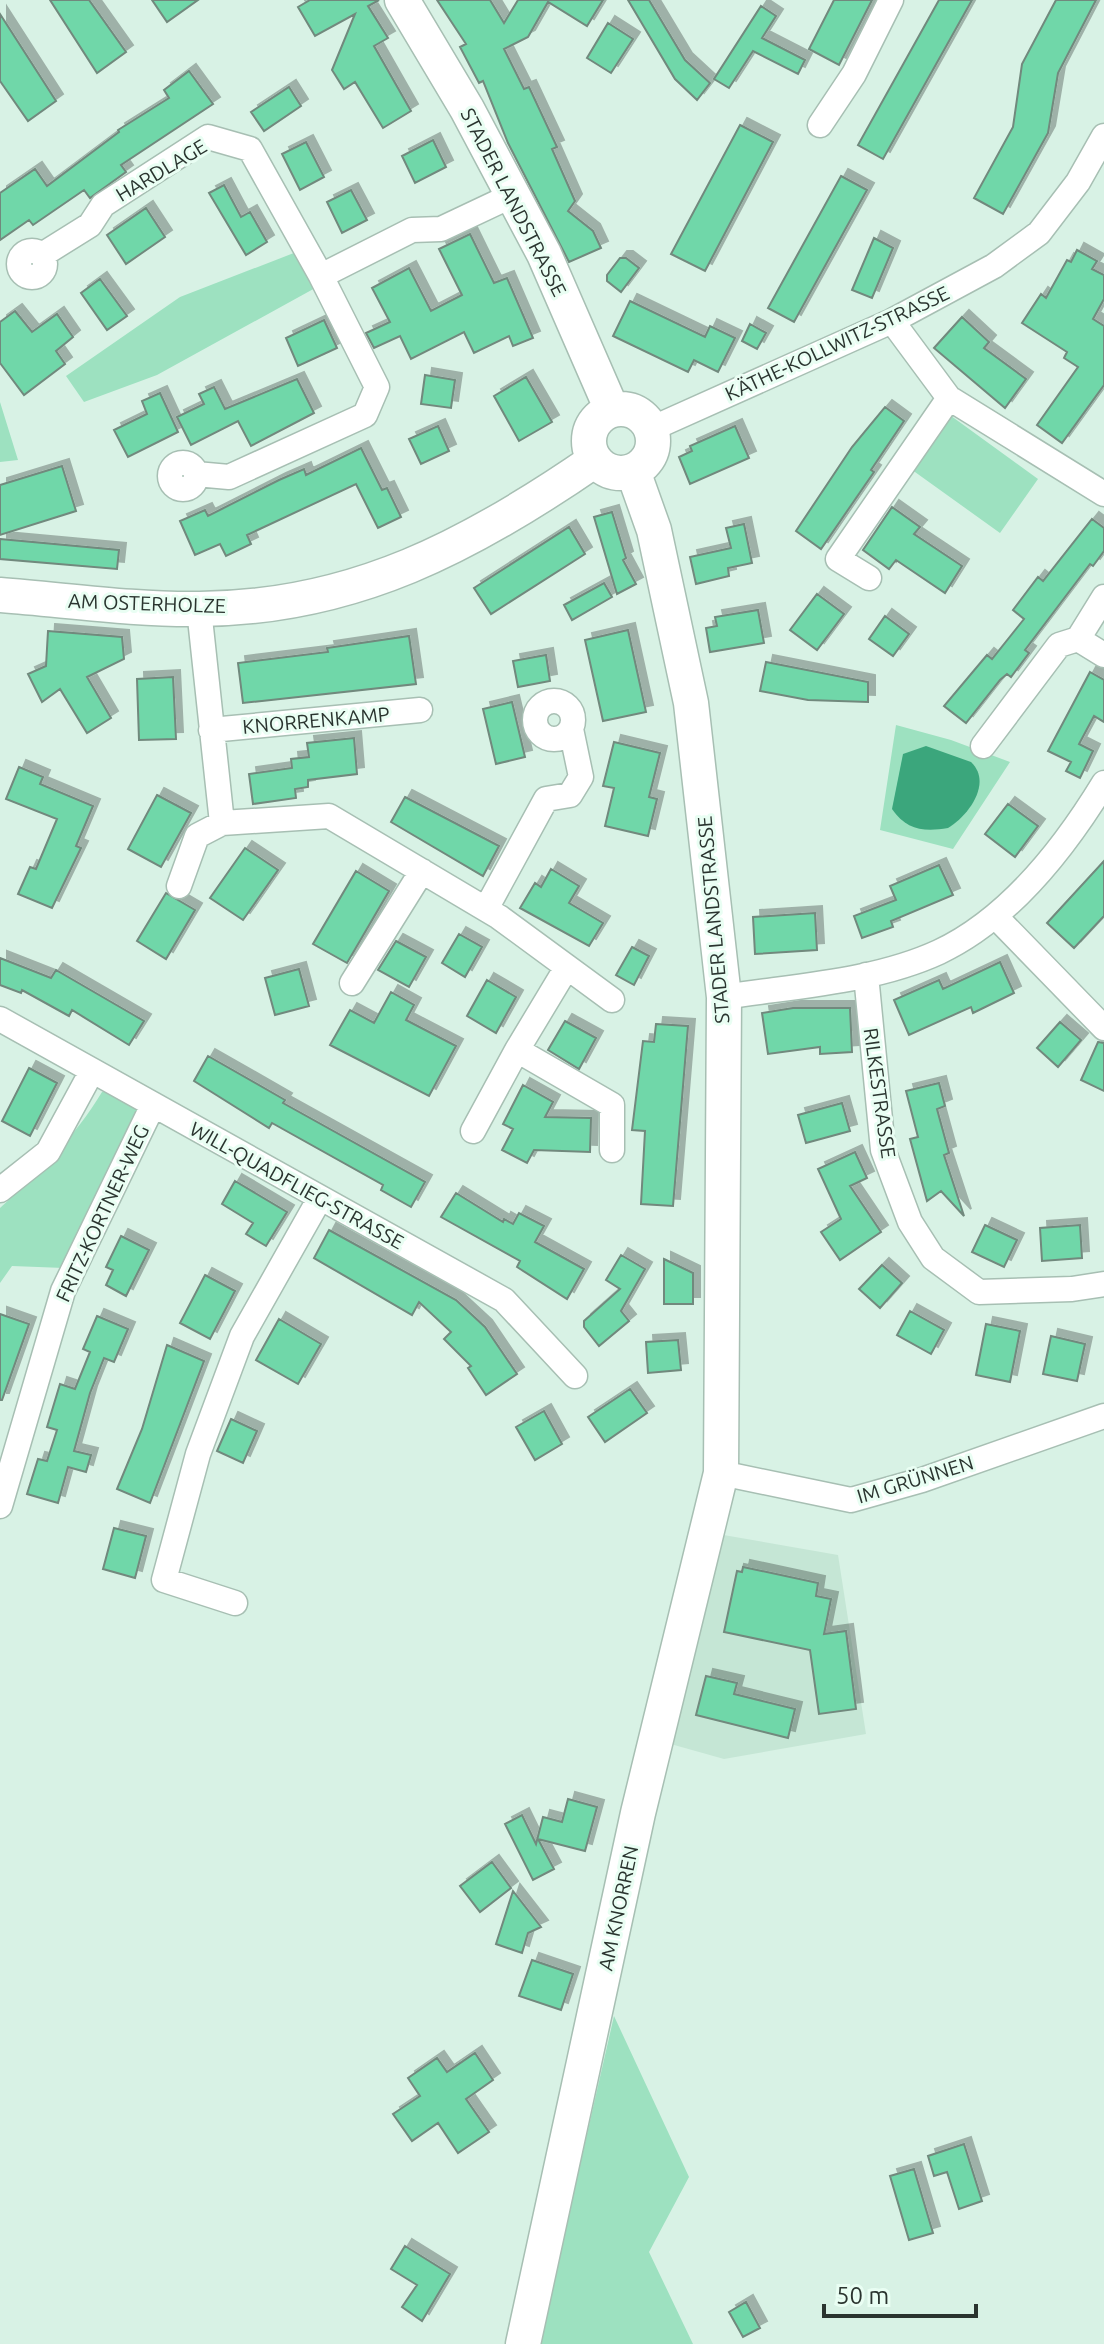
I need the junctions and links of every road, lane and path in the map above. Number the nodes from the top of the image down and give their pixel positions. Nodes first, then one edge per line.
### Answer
1 (402, 0) edge
2 (891, 0) edge
3 (820, 125) dead end
4 (1104, 136) edge
5 (513, 195) junction
6 (42, 255) dead end
7 (321, 276) junction
8 (892, 321) junction
9 (949, 398) junction
10 (612, 410) junction
11 (651, 429) junction
12 (595, 460) junction
13 (633, 471) junction
14 (196, 474) dead end
15 (1104, 494) edge
16 (869, 578) dead end
17 (0, 595) edge
18 (1104, 597) edge
19 (199, 609) junction
20 (1078, 639) junction
21 (1104, 655) edge
22 (420, 710) dead end
23 (571, 729) dead end
24 (211, 730) junction
25 (983, 746) dead end
26 (1104, 783) edge
27 (222, 823) junction
28 (422, 871) junction
29 (179, 886) dead end
30 (486, 909) junction
31 (996, 917) junction
32 (567, 967) junction
33 (866, 975) junction
34 (352, 983) dead end
35 (724, 997) junction
36 (612, 1000) dead end
37 (0, 1019) edge
38 (1104, 1028) edge
39 (517, 1050) junction
40 (92, 1071) junction
41 (153, 1105) junction
42 (473, 1131) dead end
43 (612, 1150) dead end
44 (0, 1190) edge
45 (320, 1198) junction
46 (1104, 1284) edge
47 (575, 1376) dead end
48 (1104, 1416) edge
49 (721, 1473) junction
50 (0, 1506) edge
51 (235, 1603) dead end
52 (523, 2344) edge

1 - 5 street, STADER LANDSTRASSE
2 - 3 street
4 - 8 street, KÄTHE-KOLLWITZ-STRASSE
5 - 7 street
5 - 10 street, STADER LANDSTRASSE
6 - 7 street, HARDLAGE
7 - 14 street, HARDLAGE
8 - 9 street
8 - 11 street, KÄTHE-KOLLWITZ-STRASSE
9 - 15 street
9 - 16 street
10 - 11 street
10 - 12 street
11 - 13 street
12 - 13 street
12 - 19 street, AM OSTERHOLZE
13 - 35 street, STADER LANDSTRASSE
17 - 19 street, AM OSTERHOLZE
18 - 20 street
19 - 24 street
20 - 21 street
20 - 25 street
22 - 24 street, KNORRENKAMP
23 - 30 street
24 - 27 street
26 - 31 street
27 - 28 street
27 - 29 street
28 - 30 street
28 - 34 street
30 - 32 street
31 - 33 street
31 - 38 street
32 - 36 street
32 - 39 street
33 - 35 street
33 - 46 street, RILKESTRASSE
35 - 49 street, STADER LANDSTRASSE
37 - 40 street, WILL-QUADFLIEG-STRASSE
39 - 42 street
39 - 43 street
40 - 41 street, WILL-QUADFLIEG-STRASSE
40 - 44 street
41 - 45 street, WILL-QUADFLIEG-STRASSE
41 - 50 street, FRITZ-KORTNER-WEG
45 - 47 street, WILL-QUADFLIEG-STRASSE
45 - 51 street
48 - 49 street, IM GRÜNNEN
49 - 52 street, AM KNORREN

